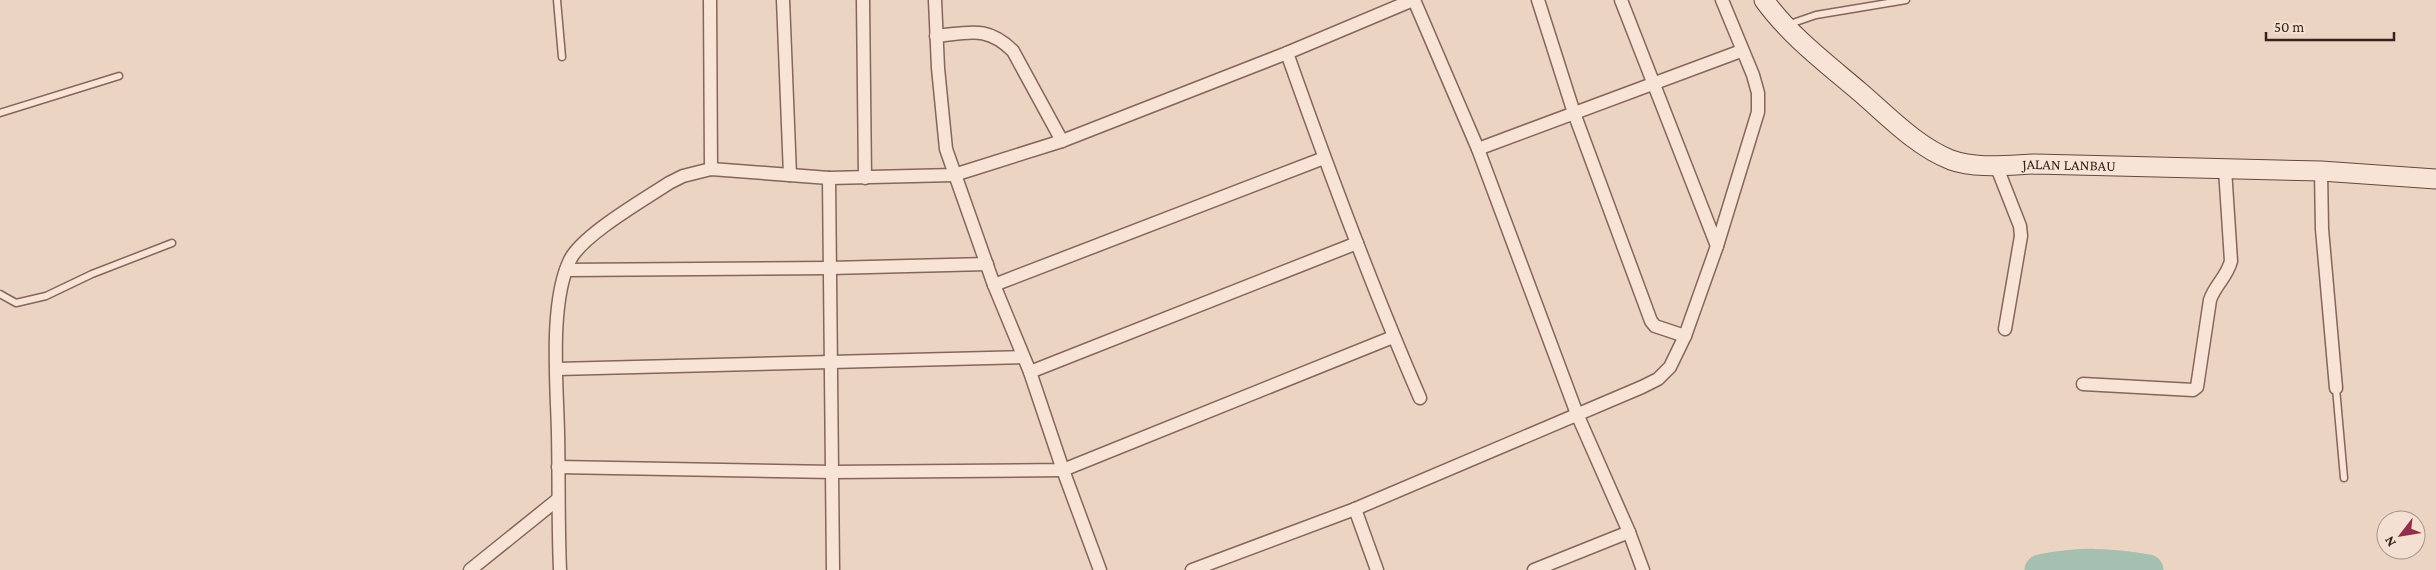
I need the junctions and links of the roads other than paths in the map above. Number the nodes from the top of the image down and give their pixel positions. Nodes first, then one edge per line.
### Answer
1 (557, 0) edge
2 (710, 0) edge
3 (783, 0) edge
4 (863, 0) edge
5 (936, 0) edge
6 (1413, 0) edge
7 (1538, 0) edge
8 (1621, 0) edge
9 (1722, 0) edge
10 (1764, 0) edge
11 (1906, 0) edge
12 (1784, 26) junction
13 (936, 36) junction
14 (1741, 51) junction
15 (1287, 53) junction
16 (562, 57) dead end
17 (119, 76) dead end
18 (1652, 84) junction
19 (0, 113) edge
20 (1574, 114) junction
21 (1062, 141) junction
22 (1478, 149) junction
23 (1324, 158) junction
24 (1996, 166) junction
25 (711, 169) junction
26 (2225, 169) junction
27 (2321, 172) junction
28 (790, 175) junction
29 (954, 175) junction
30 (829, 178) junction
31 (865, 178) junction
32 (2436, 179) edge
33 (1357, 243) junction
34 (172, 244) dead end
35 (1718, 246) junction
36 (987, 264) junction
37 (830, 268) junction
38 (566, 270) junction
39 (994, 285) junction
40 (0, 294) edge
41 (2005, 329) dead end
42 (1393, 336) junction
43 (1685, 336) junction
44 (1023, 357) junction
45 (830, 361) junction
46 (557, 369) junction
47 (1030, 372) junction
48 (2083, 384) dead end
49 (2336, 388) joint
50 (1420, 398) dead end
51 (1577, 414) junction
52 (558, 468) junction
53 (1063, 470) junction
54 (832, 472) junction
55 (2344, 478) dead end
56 (557, 500) junction
57 (1355, 509) junction
58 (1629, 532) junction
59 (1549, 567) edge
60 (470, 570) edge
61 (560, 570) edge
62 (834, 570) edge
63 (1100, 570) edge
64 (1192, 570) edge
65 (1377, 570) edge
66 (1534, 570) edge
67 (1644, 570) edge

1 - 16 lane
2 - 25 street
3 - 28 street
4 - 31 street
5 - 13 street
6 - 15 street
6 - 22 street
7 - 20 street
8 - 18 street
9 - 14 street
10 - 12 street, JALAN LANBAU
11 - 12 lane
12 - 24 street, JALAN LANBAU
13 - 21 street
13 - 29 street
14 - 18 street
14 - 35 street
15 - 21 street
15 - 23 street
17 - 19 lane
18 - 20 street
18 - 35 street
20 - 22 street
20 - 43 street
21 - 29 street
22 - 51 street
23 - 33 street
23 - 39 street
24 - 26 street, JALAN LANBAU
24 - 41 street
25 - 28 street
25 - 38 street
26 - 27 street, JALAN LANBAU
26 - 48 street
27 - 32 street, JALAN LANBAU
27 - 49 street
28 - 30 street
29 - 31 street
29 - 36 street
30 - 31 street
30 - 37 street
33 - 42 street
33 - 47 street
34 - 40 lane
35 - 43 street
36 - 37 street
36 - 39 street
37 - 38 street
37 - 45 street
38 - 46 street
39 - 44 street
42 - 50 street
42 - 53 street
43 - 51 street
44 - 45 street
44 - 47 street
45 - 46 street
45 - 54 street
46 - 52 street
47 - 53 street
49 - 55 lane
51 - 57 street
51 - 58 street
52 - 54 street
52 - 56 street
53 - 54 street
53 - 63 street
54 - 62 street
56 - 60 street
56 - 61 street
57 - 64 street
57 - 65 street
58 - 59 street
58 - 67 street
59 - 66 street

